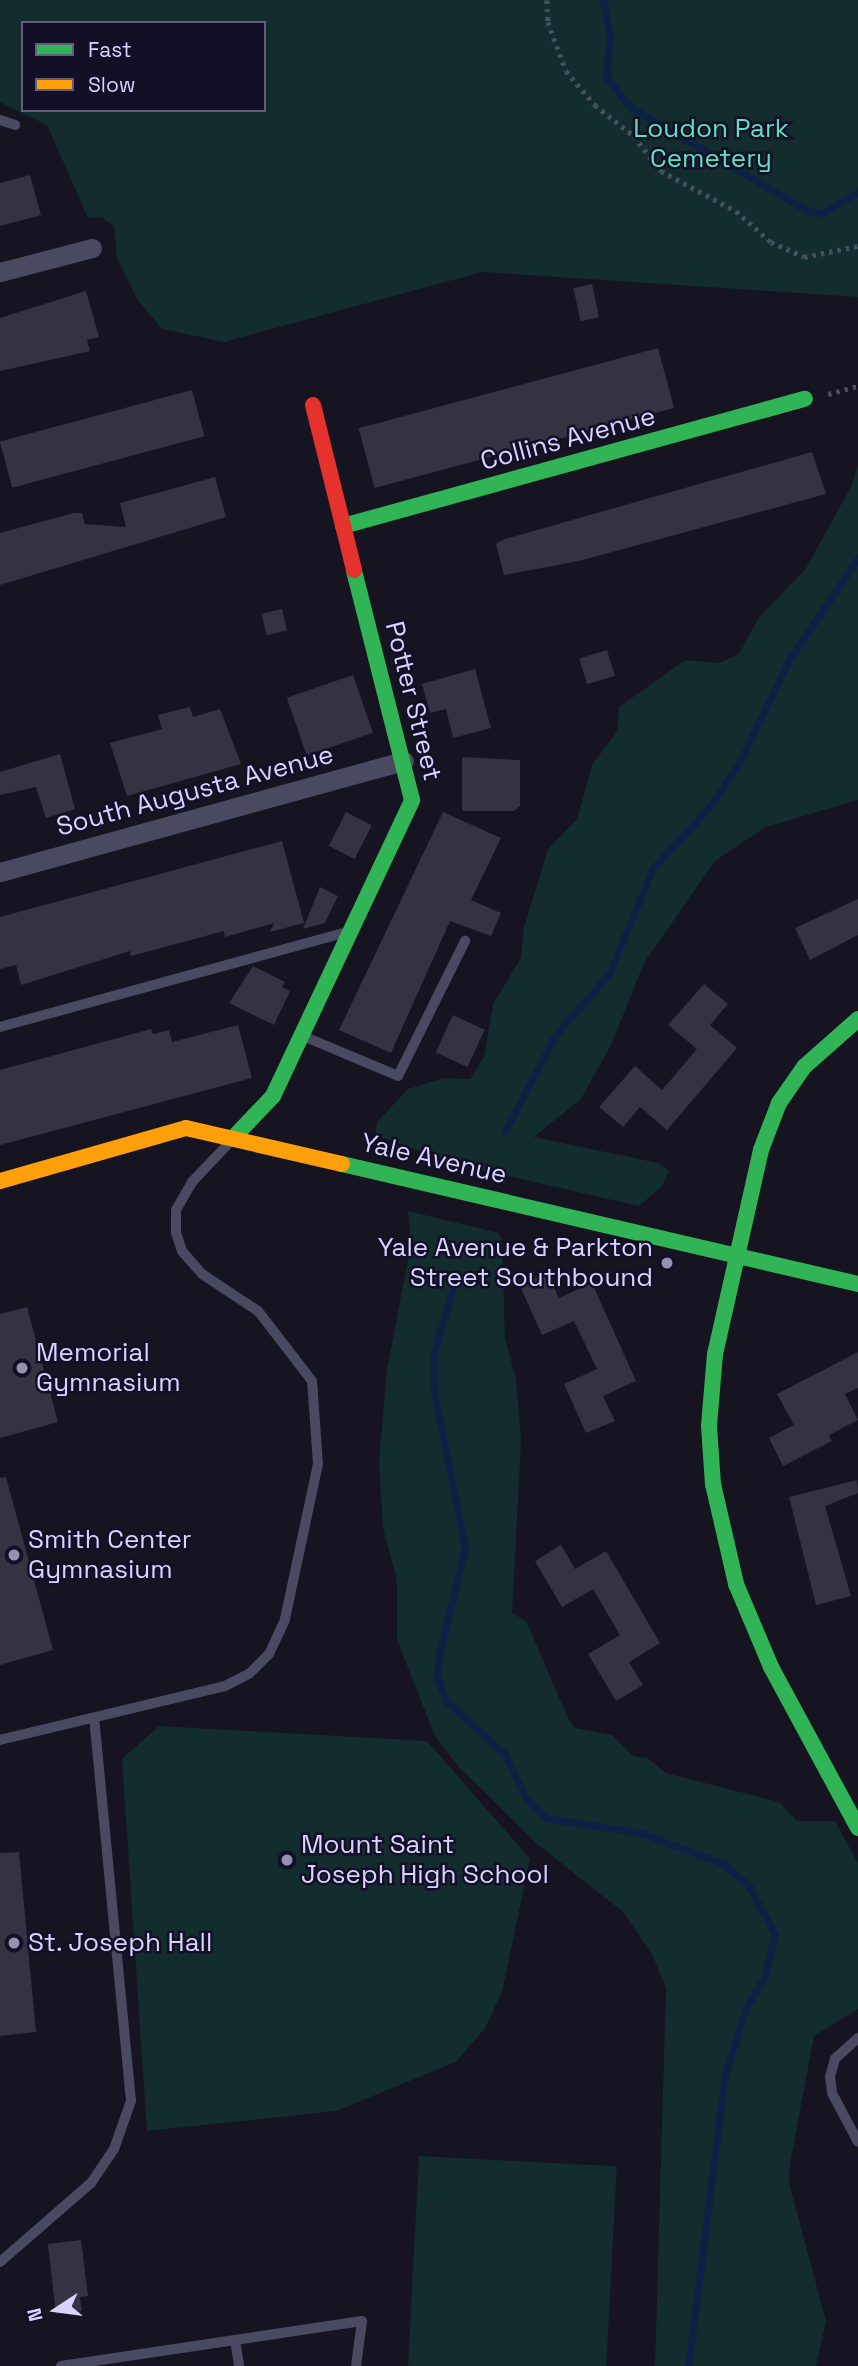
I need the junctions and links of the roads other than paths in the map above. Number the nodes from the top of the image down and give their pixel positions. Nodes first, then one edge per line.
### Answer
1 (0, 120) edge
2 (15, 125) dead end
3 (92, 248) dead end
4 (0, 272) edge
5 (805, 399) dead end
6 (313, 405) dead end
7 (343, 526) junction
8 (404, 761) junction
9 (0, 872) edge
10 (353, 930) junction
11 (465, 941) dead end
12 (854, 1025) edge
13 (0, 1027) edge
14 (302, 1035) junction
15 (234, 1138) junction
16 (0, 1181) edge
17 (735, 1255) junction
18 (858, 1284) edge
19 (94, 1719) junction
20 (0, 1740) edge
21 (858, 1828) edge
22 (858, 2038) edge
23 (858, 2142) edge
24 (0, 2262) edge
25 (235, 2340) junction
26 (61, 2366) edge
27 (239, 2366) edge
28 (356, 2366) edge

1 - 2 lane
3 - 4 street
5 - 7 street, Collins Avenue
6 - 7 street, Potter Street
7 - 8 street, Potter Street
8 - 9 street, South Augusta Avenue
8 - 10 street, Potter Street
10 - 13 lane
10 - 14 street, Potter Street
11 - 14 lane
12 - 17 street
14 - 15 street, Potter Street
15 - 16 street, Yale Avenue
15 - 17 street, Yale Avenue
15 - 19 lane
17 - 18 street, Yale Avenue
17 - 21 street
19 - 20 lane
19 - 24 lane
22 - 23 lane
25 - 26 lane
25 - 27 lane
25 - 28 lane

